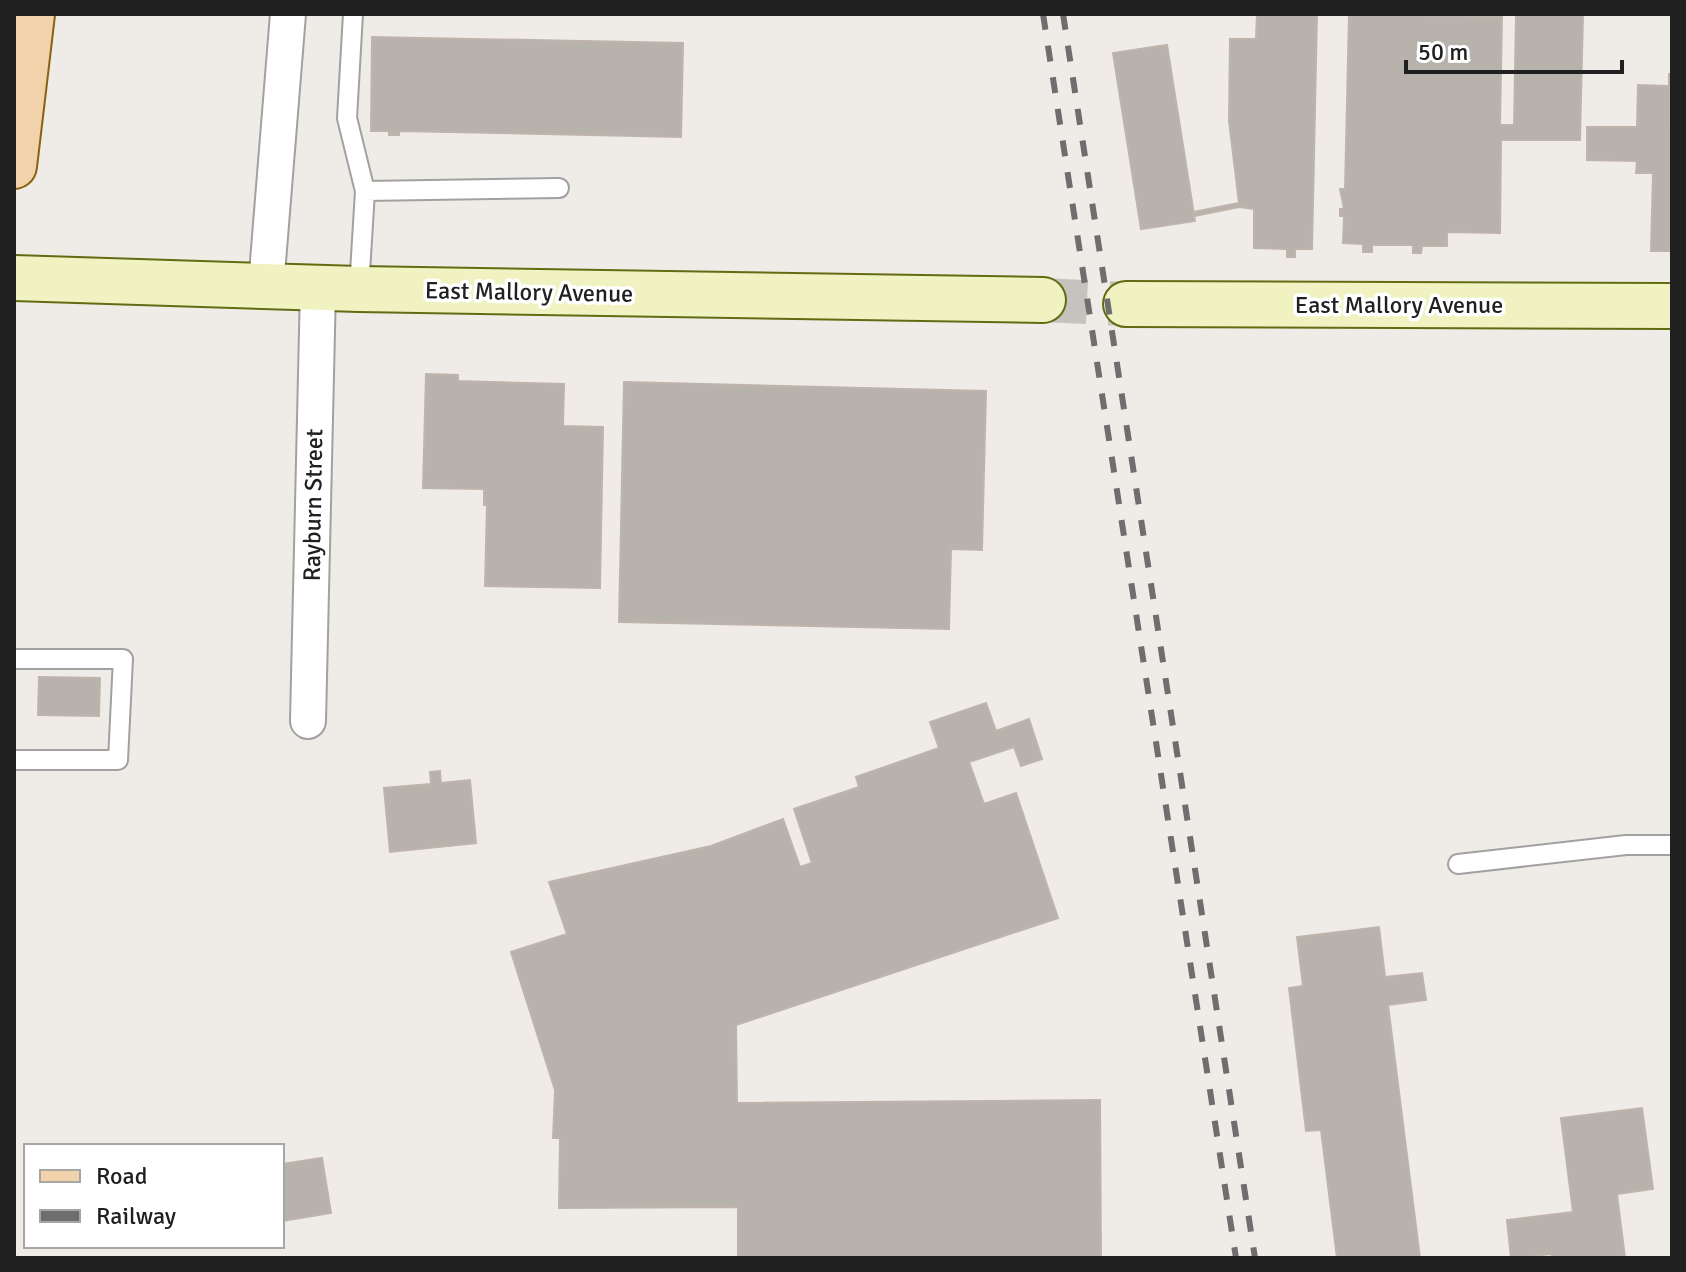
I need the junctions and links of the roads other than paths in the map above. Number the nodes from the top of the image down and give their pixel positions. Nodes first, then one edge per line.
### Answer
1 (32, 14) edge
2 (288, 14) edge
3 (353, 14) edge
4 (20, 67) edge
5 (14, 166) edge
6 (559, 188) dead end
7 (365, 191) junction
8 (14, 278) edge
9 (266, 286) junction
10 (338, 289) junction
11 (1043, 300) tunnel mouth
12 (1126, 304) tunnel mouth
13 (1672, 306) edge
14 (14, 659) edge
15 (308, 721) dead end
16 (14, 760) edge
17 (1672, 845) edge
18 (1458, 864) dead end

1 - 4 main road
2 - 9 street
3 - 7 lane
4 - 5 main road
6 - 7 lane
7 - 10 lane
8 - 9 main road, East Mallory Avenue
9 - 10 main road, East Mallory Avenue
10 - 11 main road, East Mallory Avenue
10 - 15 street, Rayburn Street
12 - 13 main road, East Mallory Avenue
14 - 16 lane
17 - 18 lane

